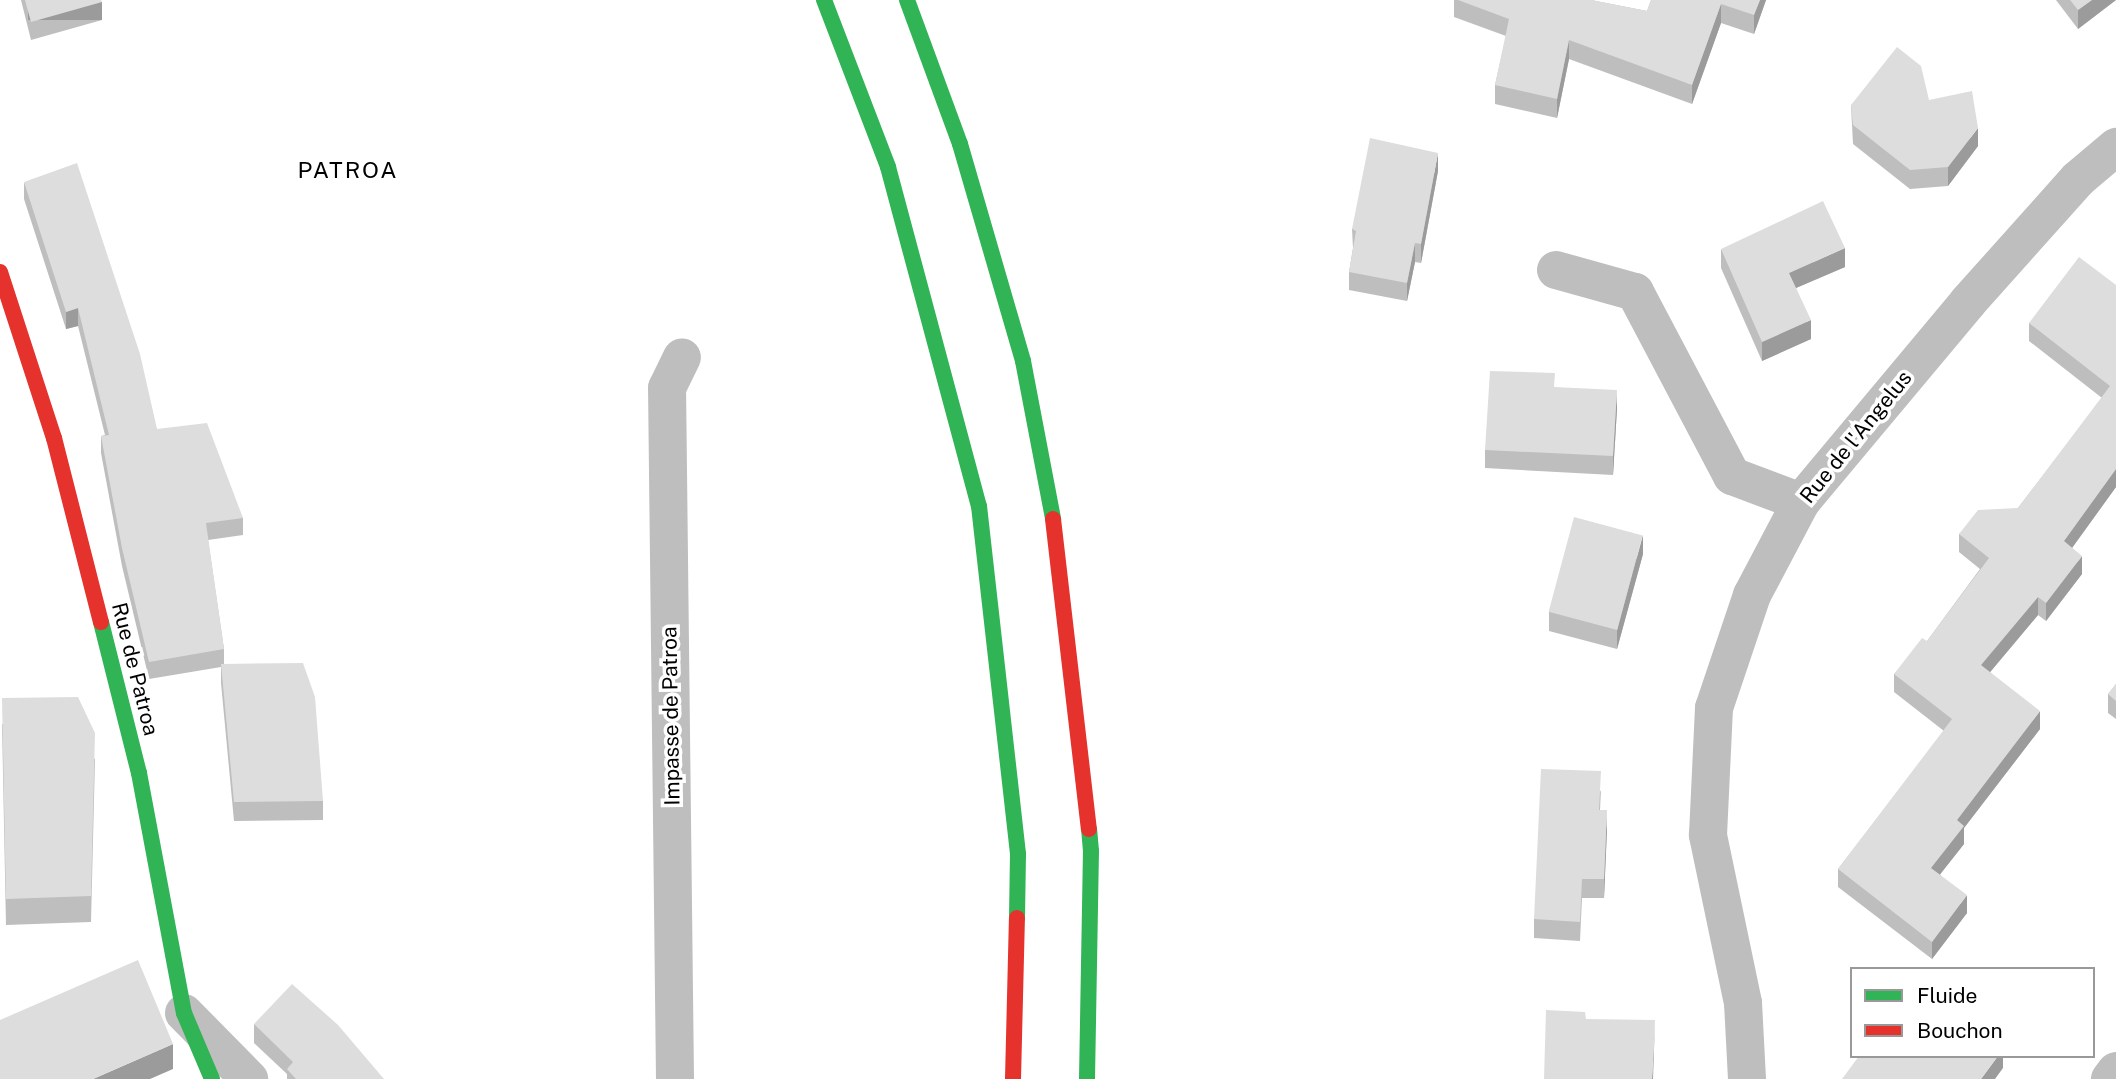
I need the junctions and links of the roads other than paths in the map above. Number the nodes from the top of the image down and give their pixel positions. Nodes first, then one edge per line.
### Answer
1 (824, 0) edge
2 (907, 0) edge
3 (2116, 147) edge
4 (1556, 270) dead end
5 (0, 272) edge
6 (682, 357) dead end
7 (1801, 502) junction
8 (184, 1013) junction
9 (2116, 1071) edge
10 (212, 1079) edge
11 (249, 1079) edge
12 (675, 1079) edge
13 (1013, 1079) edge
14 (1087, 1079) edge
15 (1747, 1079) edge
16 (2110, 1079) edge

1 - 13 main road
2 - 14 main road
3 - 7 street, Rue de l'Angelus
4 - 7 street
5 - 8 main road, Rue de Patroa
6 - 12 street, Impasse de Patroa
7 - 15 street, Rue de l'Angelus
8 - 10 main road, Rue de Patroa
8 - 11 street
9 - 16 street

